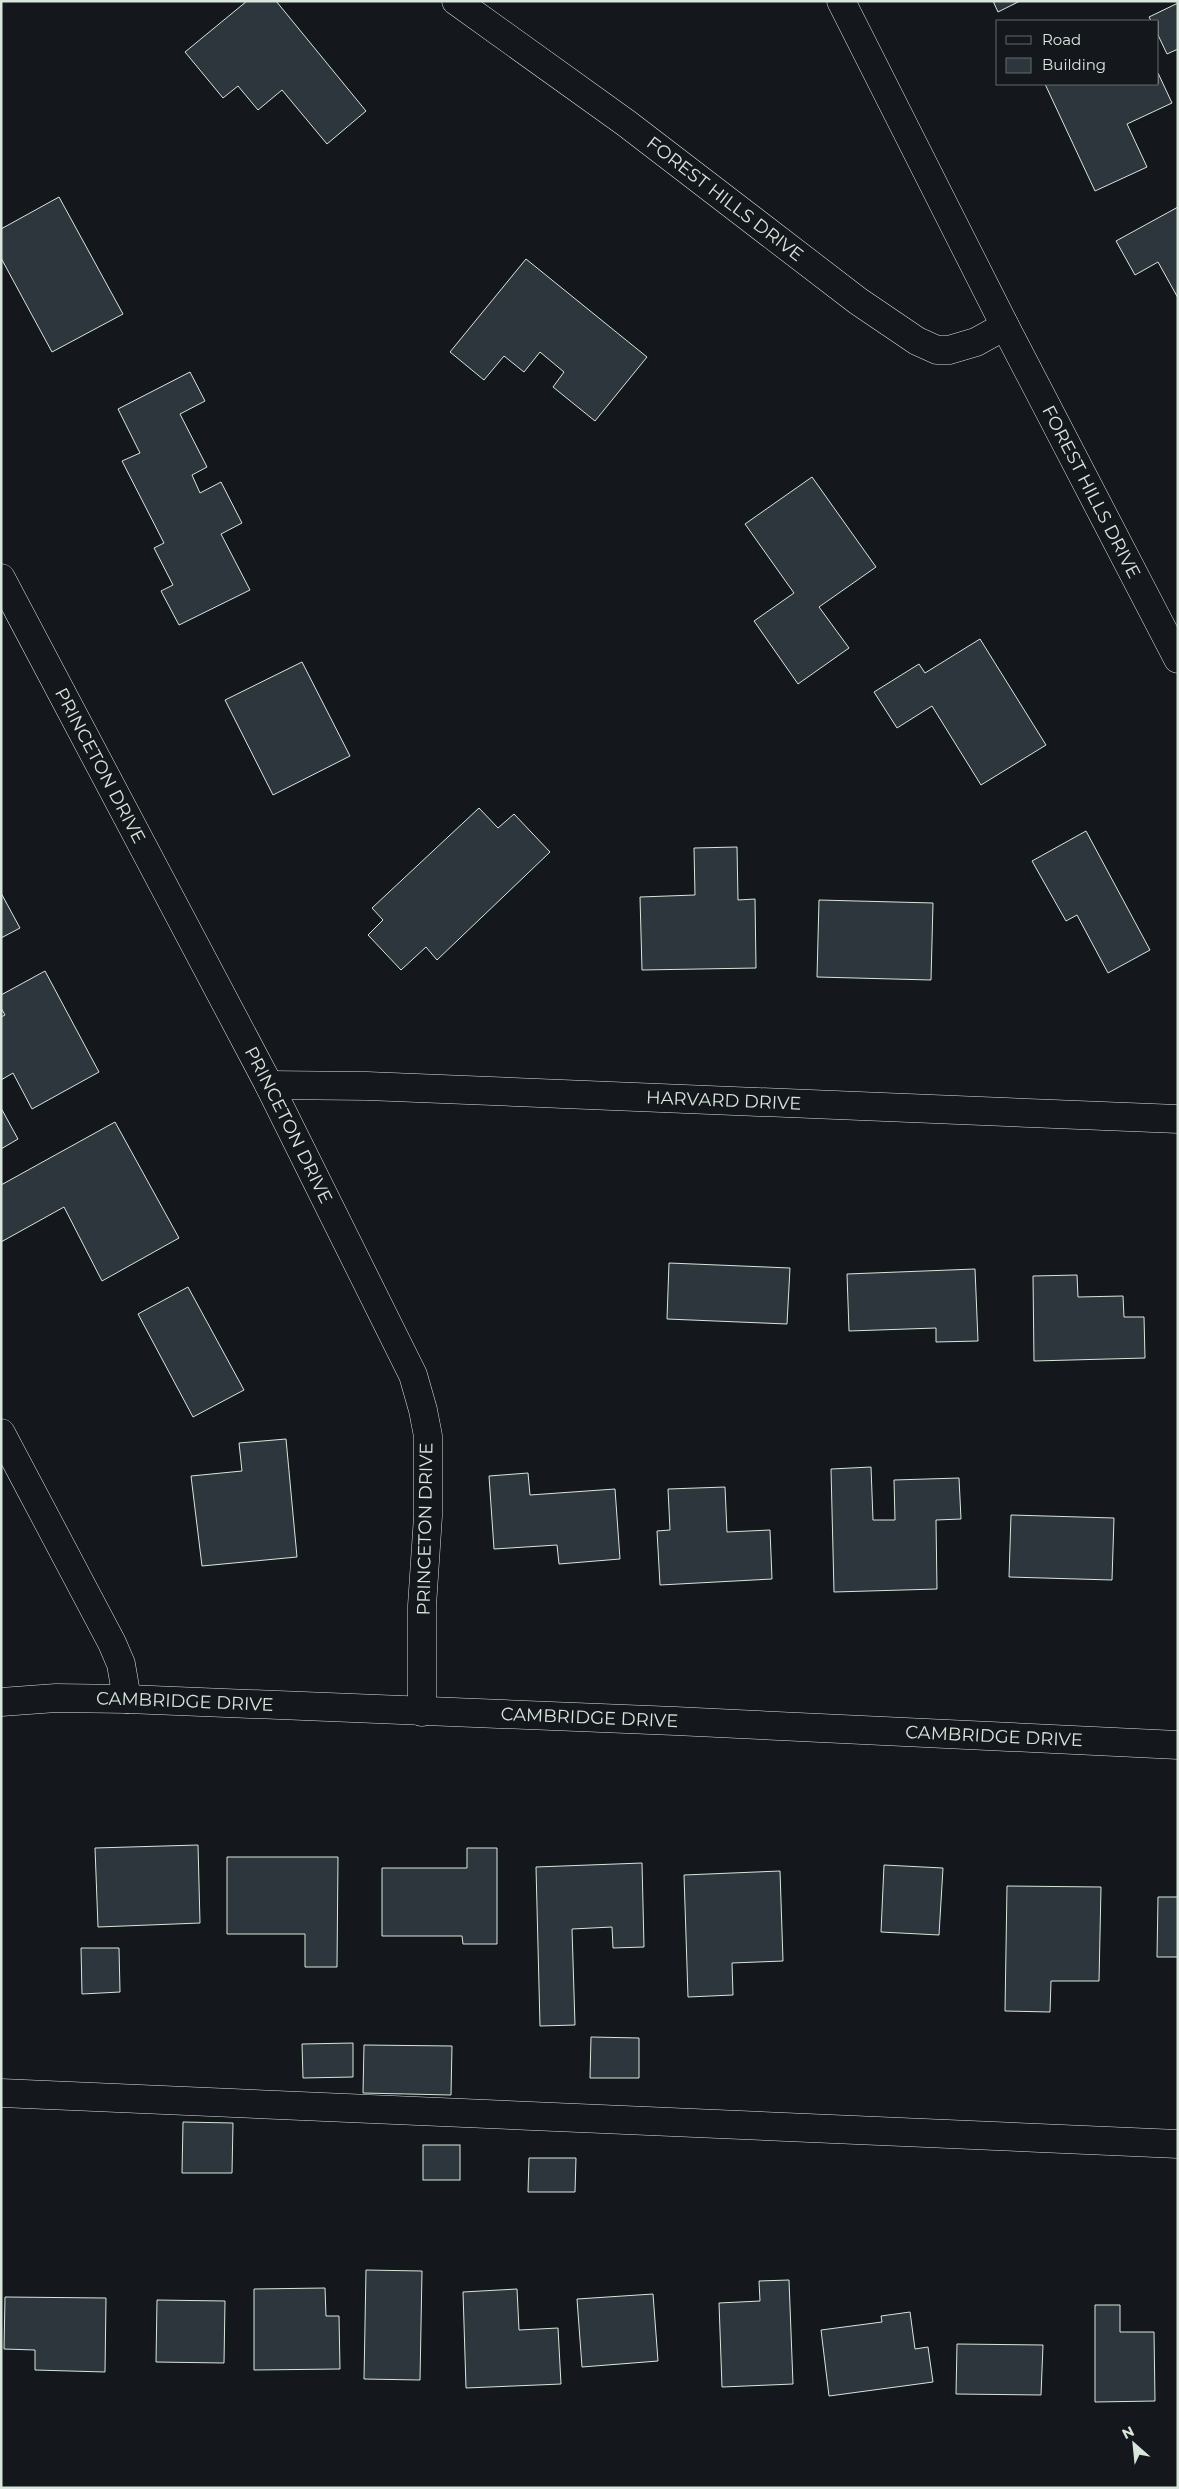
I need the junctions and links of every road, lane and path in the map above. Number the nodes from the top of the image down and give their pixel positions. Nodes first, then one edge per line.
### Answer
1 (456, 1) edge
2 (841, 1) edge
3 (1005, 326) junction
4 (1, 578) edge
5 (1178, 659) edge
6 (269, 1085) junction
7 (1178, 1119) edge
8 (1, 1432) edge
9 (127, 1699) junction
10 (1, 1702) edge
11 (422, 1712) junction
12 (1178, 1745) edge
13 (1, 2093) edge
14 (1178, 2144) edge

1 - 3 street, FOREST HILLS DRIVE
2 - 3 street, FOREST HILLS DRIVE
3 - 5 street, FOREST HILLS DRIVE
4 - 6 street, PRINCETON DRIVE
6 - 7 street, HARVARD DRIVE
6 - 11 street, PRINCETON DRIVE
8 - 9 street
9 - 10 street, CAMBRIDGE DRIVE
9 - 11 street, CAMBRIDGE DRIVE
11 - 12 street, CAMBRIDGE DRIVE
13 - 14 street

